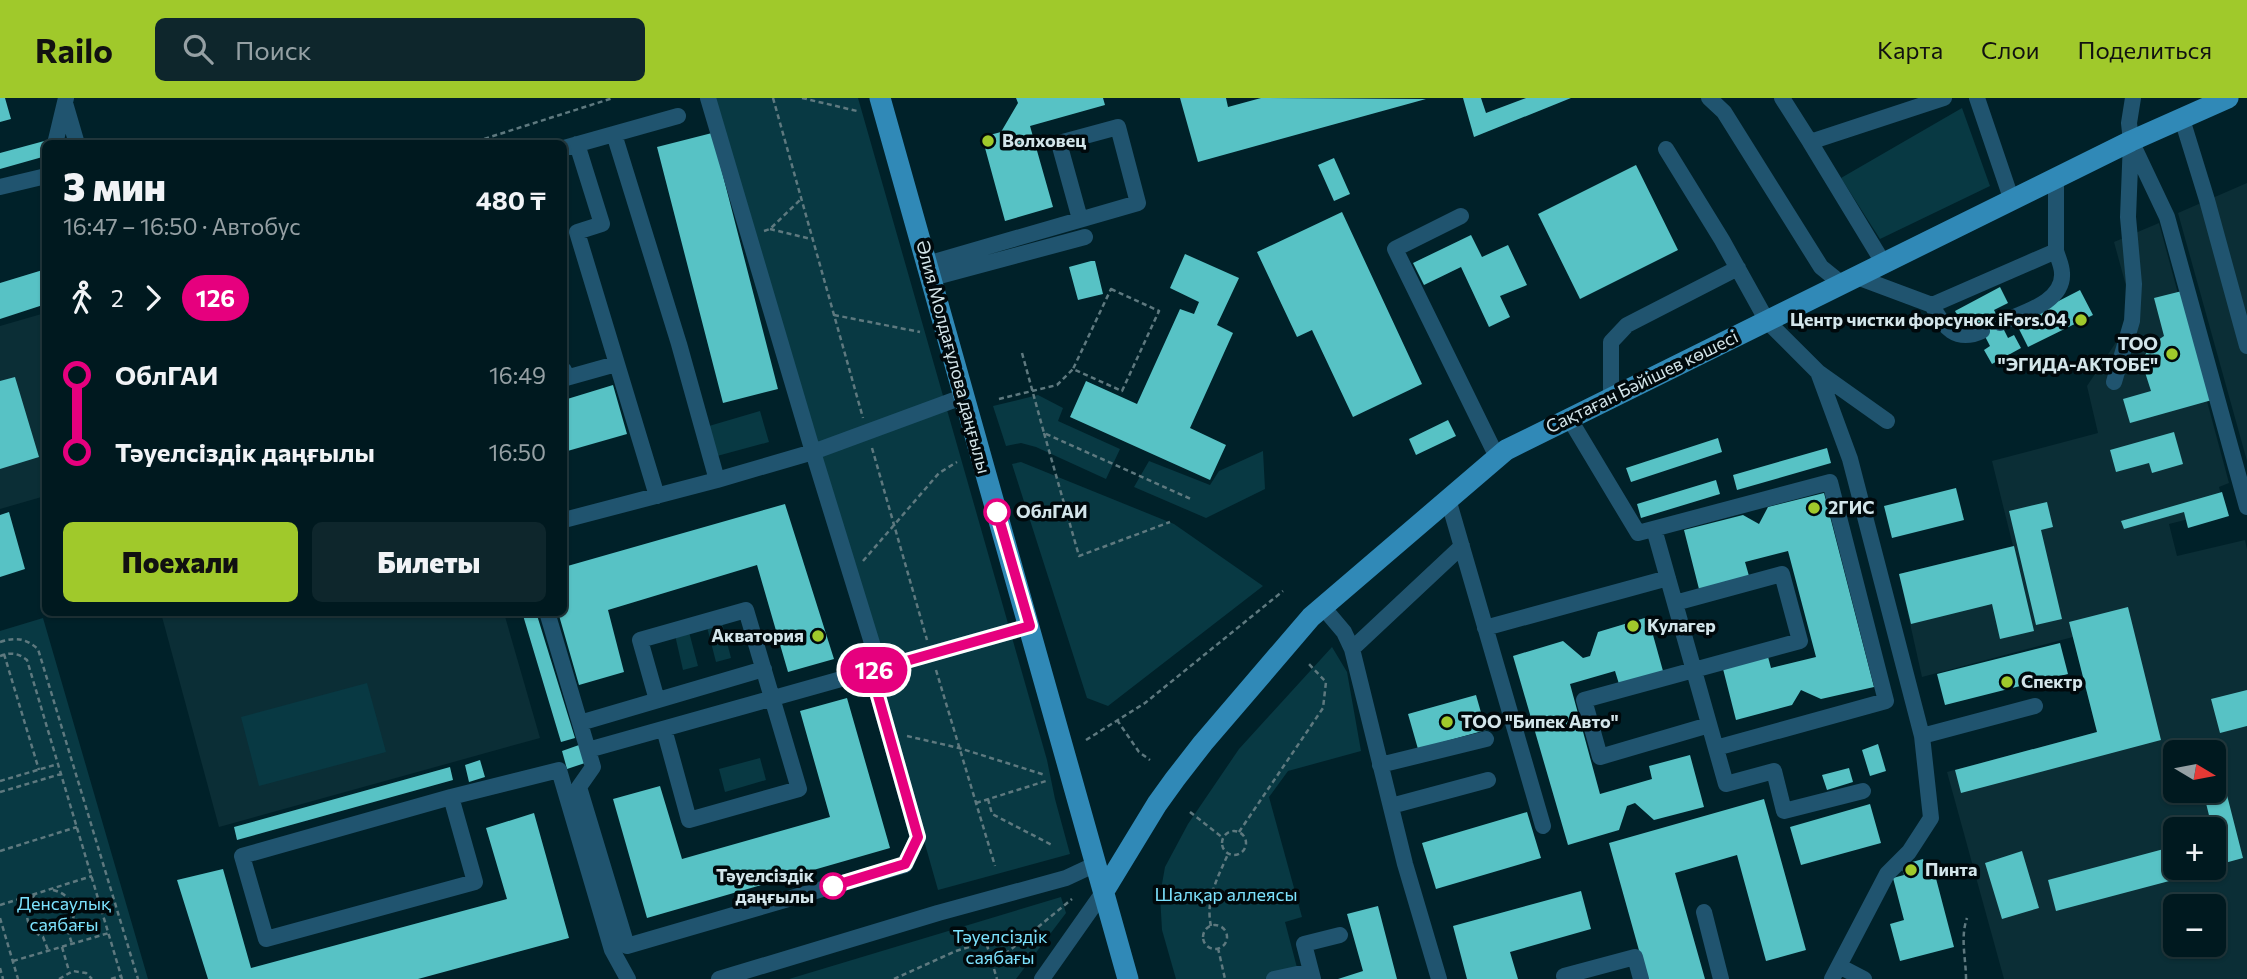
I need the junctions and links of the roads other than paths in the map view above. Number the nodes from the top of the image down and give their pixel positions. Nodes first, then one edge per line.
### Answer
1 (708, 98) edge
2 (880, 98) edge
3 (1709, 98) edge
4 (1782, 98) edge
5 (1944, 98) edge
6 (1976, 98) edge
7 (2119, 98) edge
8 (2133, 98) edge
9 (2228, 98) edge
10 (65, 100) edge
11 (678, 116) dead end
12 (2182, 118) junction
13 (2130, 132) junction
14 (614, 134) junction
15 (56, 140) edge
16 (77, 140) edge
17 (1810, 142) junction
18 (570, 146) edge
19 (1666, 149) dead end
20 (42, 177) edge
21 (2056, 180) junction
22 (0, 187) edge
23 (2012, 201) junction
24 (1461, 216) dead end
25 (1080, 219) junction
26 (570, 234) edge
27 (1085, 237) dead end
28 (2056, 251) junction
29 (1884, 264) junction
30 (1738, 268) junction
31 (930, 271) junction
32 (1849, 280) junction
33 (1932, 305) junction
34 (1768, 321) junction
35 (2000, 323) dead end
36 (1982, 331) dead end
37 (2247, 346) edge
38 (616, 364) junction
39 (1818, 372) junction
40 (567, 378) edge
41 (2114, 382) dead end
42 (965, 396) junction
43 (1611, 398) junction
44 (1569, 418) junction
45 (1887, 421) dead end
46 (813, 452) junction
47 (1497, 457) junction
48 (717, 480) junction
49 (657, 496) junction
50 (1448, 499) junction
51 (2247, 507) edge
52 (567, 519) edge
53 (1654, 528) junction
54 (1461, 546) junction
55 (1668, 578) junction
56 (1675, 603) junction
57 (1322, 606) junction
58 (548, 616) edge
59 (1030, 626) junction
60 (1485, 628) junction
61 (1352, 649) junction
62 (764, 669) junction
63 (1693, 669) junction
64 (875, 670) junction
65 (773, 697) junction
66 (657, 700) junction
67 (2035, 706) dead end
68 (580, 723) junction
69 (1709, 725) junction
70 (664, 729) junction
71 (1922, 736) junction
72 (1486, 739) dead end
73 (1716, 747) junction
74 (588, 750) junction
75 (1380, 765) junction
76 (1488, 780) dead end
77 (1863, 791) dead end
78 (451, 797) junction
79 (1157, 804) junction
80 (1391, 806) junction
81 (1543, 826) dead end
82 (1096, 864) junction
83 (1104, 891) junction
84 (1703, 912) dead end
85 (1340, 935) dead end
86 (619, 948) junction
87 (1835, 972) edge
88 (1312, 975) edge
89 (743, 976) edge
90 (628, 979) edge
91 (719, 979) edge
92 (1042, 979) edge
93 (1129, 979) edge
94 (1274, 979) edge
95 (1439, 979) edge
96 (1565, 979) edge
97 (1641, 979) edge
98 (1721, 979) edge
99 (1864, 979) edge

1 - 46 street
2 - 31 main road, Әлия Молдағұлова даңғылы
3 - 32 street
4 - 17 street
5 - 17 street
6 - 23 street
7 - 13 street
8 - 13 street
9 - 12 main road, Сақтаған Бәйішев көшесі
10 - 15 street
10 - 16 street
11 - 14 street
12 - 13 main road, Сақтаған Бәйішев көшесі
12 - 37 street
13 - 21 main road, Сақтаған Бәйішев көшесі
13 - 41 street
13 - 51 street
14 - 18 street
14 - 48 street
17 - 29 street
18 - 26 street
19 - 30 street
20 - 22 street
21 - 23 main road, Сақтаған Бәйішев көшесі
21 - 28 street
23 - 29 main road, Сақтаған Бәйішев көшесі
24 - 47 street
25 - 25 street
25 - 31 street
26 - 38 street
27 - 31 street
28 - 33 street
28 - 35 street
29 - 32 main road, Сақтаған Бәйішев көшесі
30 - 34 street
30 - 43 street
31 - 42 main road, Әлия Молдағұлова даңғылы
32 - 33 street
32 - 34 main road, Сақтаған Бәйішев көшесі
33 - 36 street
34 - 39 street
34 - 43 main road, Сақтаған Бәйішев көшесі
38 - 40 street
38 - 49 street
39 - 45 street
39 - 71 street
42 - 46 street
42 - 59 main road, Әлия Молдағұлова даңғылы
43 - 44 main road, Сақтаған Бәйішев көшесі
44 - 47 main road, Сақтаған Бәйішев көшесі
44 - 53 street
46 - 48 street
46 - 64 street
47 - 50 main road, Сақтаған Бәйішев көшесі
48 - 49 street
49 - 52 street
50 - 54 street
50 - 57 main road, Сақтаған Бәйішев көшесі
53 - 55 street
53 - 73 street
54 - 60 street
54 - 61 street
55 - 56 street
55 - 60 street
56 - 63 street
56 - 63 street
57 - 61 street
57 - 79 main road, Сақтаған Бәйішев көшесі
58 - 68 street
59 - 64 street
59 - 82 main road, Әлия Молдағұлова даңғылы
60 - 81 street
61 - 75 street
62 - 65 street
62 - 66 street
62 - 66 street
63 - 69 street
63 - 69 street
64 - 65 street
64 - 86 street
65 - 70 street
65 - 70 street
66 - 68 street
67 - 71 street
68 - 74 street
69 - 73 street
70 - 74 street
71 - 87 street
72 - 75 street
73 - 77 street
74 - 86 street
75 - 80 street
76 - 80 street
78 - 78 street
78 - 86 street
79 - 82 main road, Сақтаған Бәйішев көшесі
79 - 83 main road, Сақтаған Бәйішев көшесі
80 - 95 street
82 - 83 main road, Әлия Молдағұлова даңғылы
82 - 89 street
83 - 92 street
83 - 93 main road, Әлия Молдағұлова даңғылы
84 - 98 street
85 - 88 street
86 - 90 street
87 - 99 street
88 - 94 street
89 - 91 street
96 - 97 street

